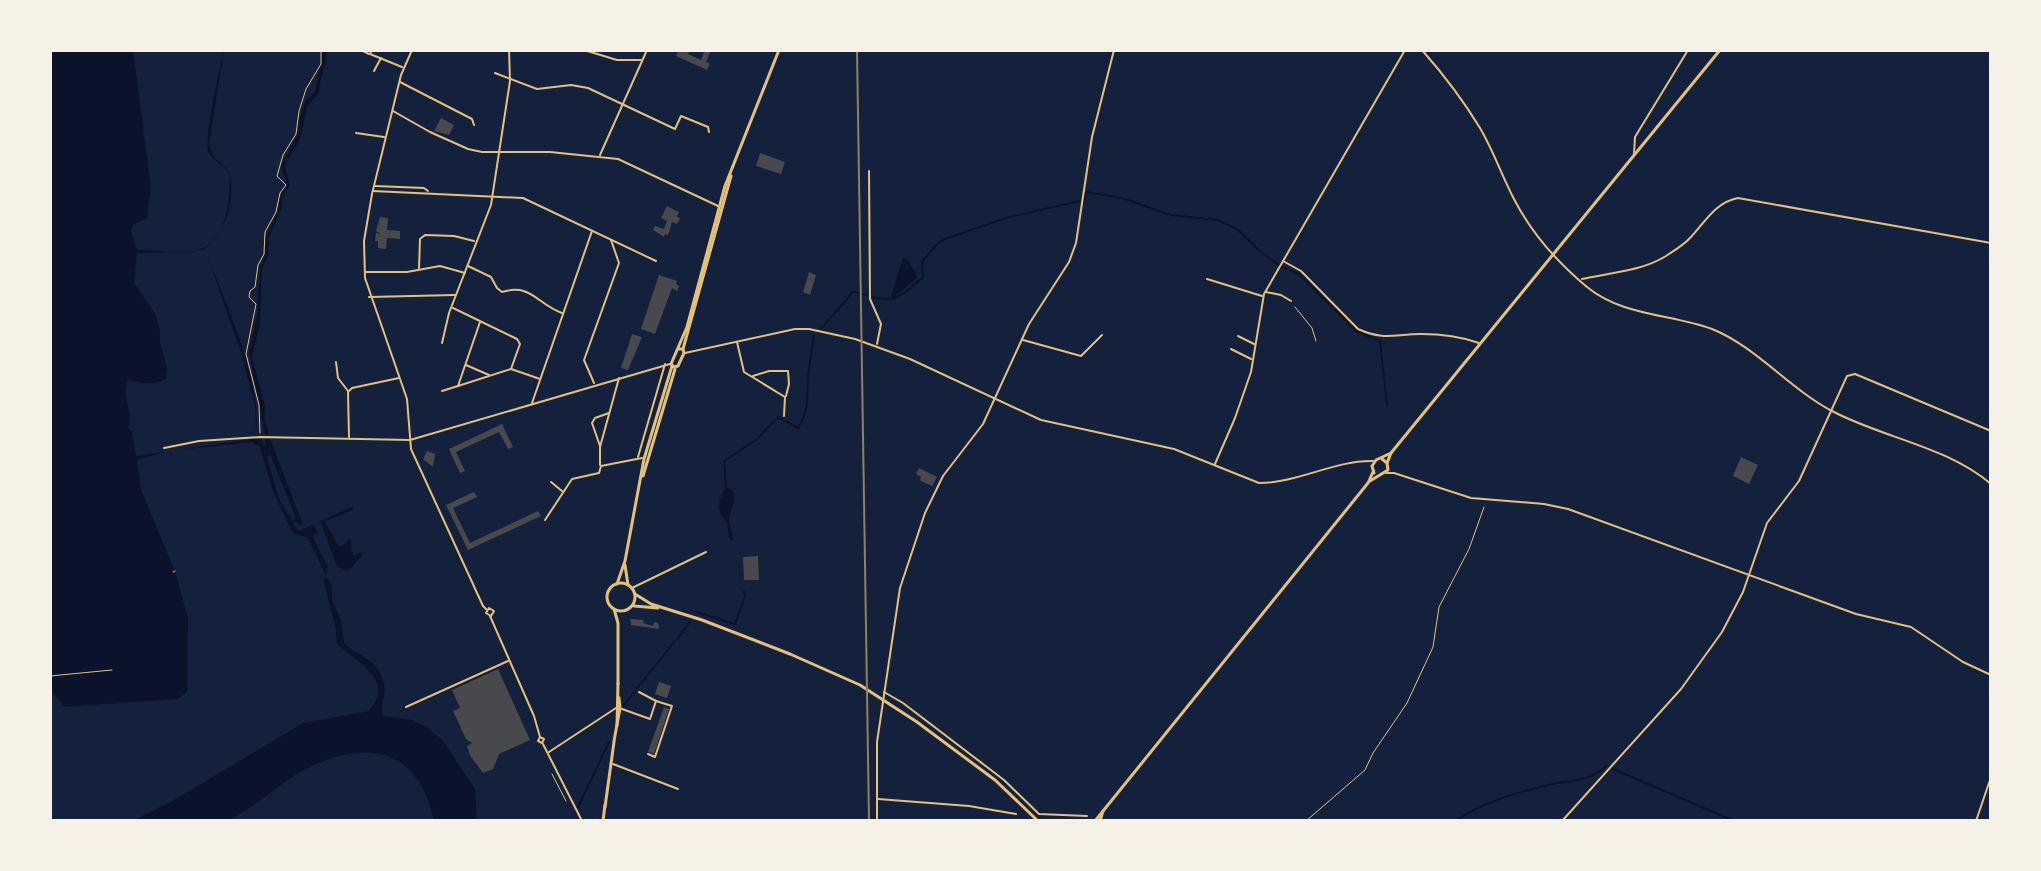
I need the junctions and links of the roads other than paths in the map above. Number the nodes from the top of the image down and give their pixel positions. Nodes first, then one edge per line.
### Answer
1 (361, 50) edge
2 (412, 50) edge
3 (509, 50) edge
4 (584, 50) edge
5 (647, 50) edge
6 (779, 50) edge
7 (1114, 50) edge
8 (1405, 50) edge
9 (1422, 50) edge
10 (1688, 50) edge
11 (1720, 50) edge
12 (371, 52) edge
13 (381, 58) junction
14 (642, 60) junction
15 (403, 68) junction
16 (374, 71) dead end
17 (495, 73) dead end
18 (510, 77) junction
19 (399, 82) junction
20 (622, 106) junction
21 (392, 111) junction
22 (474, 125) dead end
23 (709, 132) dead end
24 (356, 133) dead end
25 (385, 137) junction
26 (500, 152) junction
27 (1634, 155) junction
28 (599, 156) junction
29 (869, 171) dead end
30 (373, 189) junction
31 (493, 195) junction
32 (720, 208) junction
33 (592, 230) junction
34 (611, 239) junction
35 (476, 242) junction
36 (1991, 243) edge
37 (1552, 255) junction
38 (656, 261) dead end
39 (1283, 261) junction
40 (468, 266) junction
41 (419, 269) junction
42 (364, 272) junction
43 (465, 273) junction
44 (1207, 279) dead end
45 (1580, 280) junction
46 (1265, 291) junction
47 (456, 295) junction
48 (1263, 296) junction
49 (369, 297) junction
50 (1291, 301) road end
51 (452, 307) junction
52 (563, 313) junction
53 (480, 321) junction
54 (1102, 335) dead end
55 (1238, 336) dead end
56 (1021, 339) junction
57 (736, 341) junction
58 (442, 343) dead end
59 (1480, 344) junction
60 (876, 345) junction
61 (1256, 345) junction
62 (1231, 349) dead end
63 (682, 350) junction
64 (1253, 360) junction
65 (336, 362) dead end
66 (665, 364) junction
67 (465, 365) junction
68 (673, 366) junction
69 (511, 369) junction
70 (490, 376) junction
71 (620, 377) junction
72 (752, 377) junction
73 (400, 378) junction
74 (540, 379) junction
75 (594, 385) junction
76 (458, 386) junction
77 (442, 391) dead end
78 (348, 392) junction
79 (785, 397) junction
80 (994, 398) junction
81 (532, 403) junction
82 (1832, 411) junction
83 (610, 413) junction
84 (784, 416) dead end
85 (1991, 431) edge
86 (349, 437) junction
87 (410, 440) junction
88 (600, 447) junction
89 (164, 448) dead end
90 (1391, 453) junction
91 (1382, 459) junction
92 (1365, 461) junction
93 (1374, 461) junction
94 (1214, 465) junction
95 (601, 466) junction
96 (1387, 468) junction
97 (1374, 471) junction
98 (551, 482) dead end
99 (1991, 484) edge
100 (563, 491) junction
101 (545, 520) dead end
102 (706, 552) dead end
103 (625, 561) junction
104 (1749, 576) junction
105 (617, 584) junction
106 (630, 586) junction
107 (635, 594) junction
108 (632, 606) junction
109 (614, 609) junction
110 (487, 610) junction
111 (624, 611) junction
112 (682, 613) junction
113 (490, 616) junction
114 (618, 624) junction
115 (509, 661) junction
116 (1991, 675) edge
117 (639, 692) dead end
118 (884, 692) junction
119 (656, 701) junction
120 (406, 707) dead end
121 (618, 708) junction
122 (548, 752) junction
123 (648, 754) dead end
124 (612, 764) junction
125 (1991, 777) edge
126 (678, 789) dead end
127 (876, 799) junction
128 (1016, 814) dead end
129 (1087, 816) dead end
130 (582, 821) edge
131 (603, 821) edge
132 (877, 821) edge
133 (1038, 821) edge
134 (1097, 821) edge
135 (1562, 821) edge
136 (1976, 821) edge

1 - 12 street
2 - 15 street
3 - 18 street
4 - 14 street
5 - 14 street
6 - 32 main road
7 - 56 street
8 - 39 street
9 - 37 street
10 - 27 street
11 - 27 main road
12 - 13 street
13 - 15 street
13 - 16 street
14 - 20 street
15 - 19 street
17 - 18 street
18 - 20 street
18 - 26 street
19 - 21 street
19 - 22 street
20 - 23 street
20 - 28 street
21 - 25 street
21 - 26 street
24 - 25 street
25 - 30 street
26 - 28 street
26 - 31 street
27 - 37 main road
28 - 32 street
29 - 60 street
30 - 31 street
30 - 42 street
31 - 33 street
31 - 35 street
32 - 63 main road
33 - 34 street
33 - 52 street
34 - 38 street
34 - 75 street
35 - 40 street
35 - 41 street
36 - 45 street
37 - 45 street
37 - 59 main road
39 - 46 street
39 - 59 street
40 - 43 street
40 - 52 street
41 - 42 street
41 - 43 street
42 - 49 street
43 - 47 street
44 - 48 street
45 - 82 street
46 - 48 street
46 - 50 street
47 - 49 street
47 - 51 street
48 - 61 street
49 - 73 street
51 - 53 street
51 - 58 street
52 - 74 street
53 - 67 street
53 - 69 street
54 - 56 street
55 - 61 street
56 - 80 street
57 - 60 street
57 - 63 street
57 - 72 street
59 - 90 main road
60 - 80 street
61 - 64 street
62 - 64 street
63 - 68 main road
64 - 94 street
65 - 78 street
66 - 68 street
66 - 71 street
66 - 95 street
67 - 70 street
67 - 76 street
68 - 103 main road
69 - 70 street
69 - 74 street
70 - 76 street
71 - 75 street
71 - 83 street
72 - 79 street
72 - 79 street
73 - 78 street
73 - 87 street
74 - 81 street
75 - 81 street
76 - 77 street
78 - 86 street
79 - 84 street
80 - 94 street
80 - 118 street
81 - 87 street
82 - 85 street
82 - 99 street
82 - 104 street
83 - 88 street
83 - 88 street
86 - 87 street
86 - 89 street
87 - 110 street
88 - 95 street
90 - 91 main road
90 - 96 main road
91 - 93 main road
91 - 96 main road
92 - 93 street
92 - 94 street
92 - 97 street
93 - 97 main road
95 - 100 street
96 - 97 main road
96 - 104 street
97 - 134 main road
98 - 100 street
100 - 101 street
102 - 106 street
103 - 105 main road
103 - 106 main road
104 - 116 street
104 - 135 street
105 - 106 main road
105 - 109 main road
106 - 107 main road
107 - 108 main road
107 - 112 main road
108 - 111 main road
108 - 112 main road
109 - 111 main road
109 - 114 main road
110 - 113 street
110 - 113 street
111 - 114 main road
112 - 133 main road
113 - 115 street
114 - 121 main road
115 - 120 street
115 - 122 street
117 - 119 street
118 - 127 street
118 - 129 street
119 - 121 street
119 - 123 street
121 - 122 street
121 - 124 main road
122 - 130 street
124 - 126 street
124 - 131 main road
125 - 136 street
127 - 128 street
127 - 132 street

